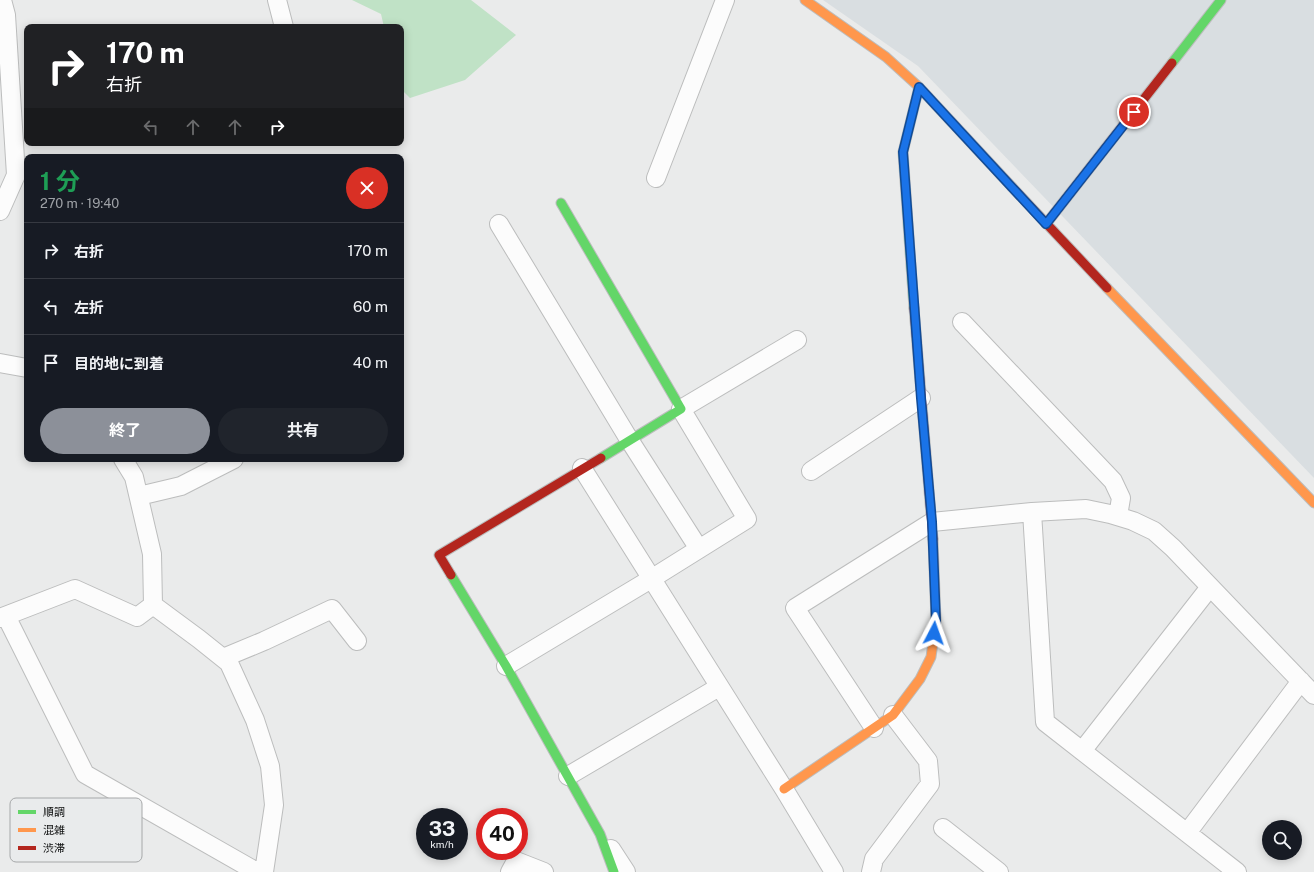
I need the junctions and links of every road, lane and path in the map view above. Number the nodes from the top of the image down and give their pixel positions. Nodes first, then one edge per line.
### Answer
1 (2, 0) edge
2 (277, 0) edge
3 (725, 0) edge
4 (805, 0) edge
5 (1221, 0) edge
6 (283, 24) edge
7 (919, 87) junction
8 (656, 178) dead end
9 (561, 203) dead end
10 (0, 211) edge
11 (499, 224) dead end
12 (1046, 224) junction
13 (962, 322) dead end
14 (797, 340) dead end
15 (0, 363) edge
16 (24, 367) edge
17 (921, 398) junction
18 (682, 409) junction
19 (630, 440) junction
20 (125, 462) edge
21 (228, 462) edge
22 (582, 468) junction
23 (811, 470) dead end
24 (139, 496) junction
25 (1314, 503) edge
26 (1032, 512) junction
27 (1118, 516) junction
28 (932, 522) junction
29 (699, 549) junction
30 (651, 580) junction
31 (1210, 588) junction
32 (153, 605) junction
33 (3, 617) edge
34 (358, 641) dead end
35 (223, 658) junction
36 (506, 666) junction
37 (1301, 681) junction
38 (719, 687) junction
39 (1314, 695) edge
40 (893, 715) junction
41 (874, 728) junction
42 (1082, 751) junction
43 (568, 776) junction
44 (784, 789) junction
45 (127, 798) edge
46 (142, 806) edge
47 (943, 828) dead end
48 (1187, 833) junction
49 (600, 834) junction
50 (257, 872) edge
51 (264, 872) edge
52 (510, 872) edge
53 (544, 872) edge
54 (614, 872) edge
55 (626, 872) edge
56 (834, 872) edge
57 (871, 872) edge
58 (999, 872) edge
59 (1237, 872) edge

1 - 10 street
2 - 6 street
3 - 8 street
4 - 7 street
5 - 12 street
7 - 12 street
7 - 17 street
9 - 18 street
11 - 19 street
12 - 25 street
13 - 27 street
14 - 18 street
15 - 16 street
17 - 23 street
17 - 28 street
18 - 19 street
18 - 29 street
19 - 22 street
19 - 29 street
20 - 24 street
21 - 24 street
22 - 30 street
22 - 36 street
24 - 32 street
26 - 27 street
26 - 28 street
26 - 42 street
27 - 31 street
28 - 40 street
28 - 41 street
29 - 30 street
30 - 36 street
30 - 38 street
31 - 37 street
31 - 42 street
32 - 33 street
32 - 35 street
33 - 45 street
34 - 35 street
35 - 51 street
36 - 43 street
37 - 39 street
37 - 48 street
38 - 43 street
38 - 44 street
40 - 41 street
40 - 57 street
41 - 44 street
42 - 48 street
43 - 49 street
44 - 56 street
46 - 50 street
47 - 58 street
48 - 59 street
49 - 54 street
49 - 55 street
52 - 53 street

